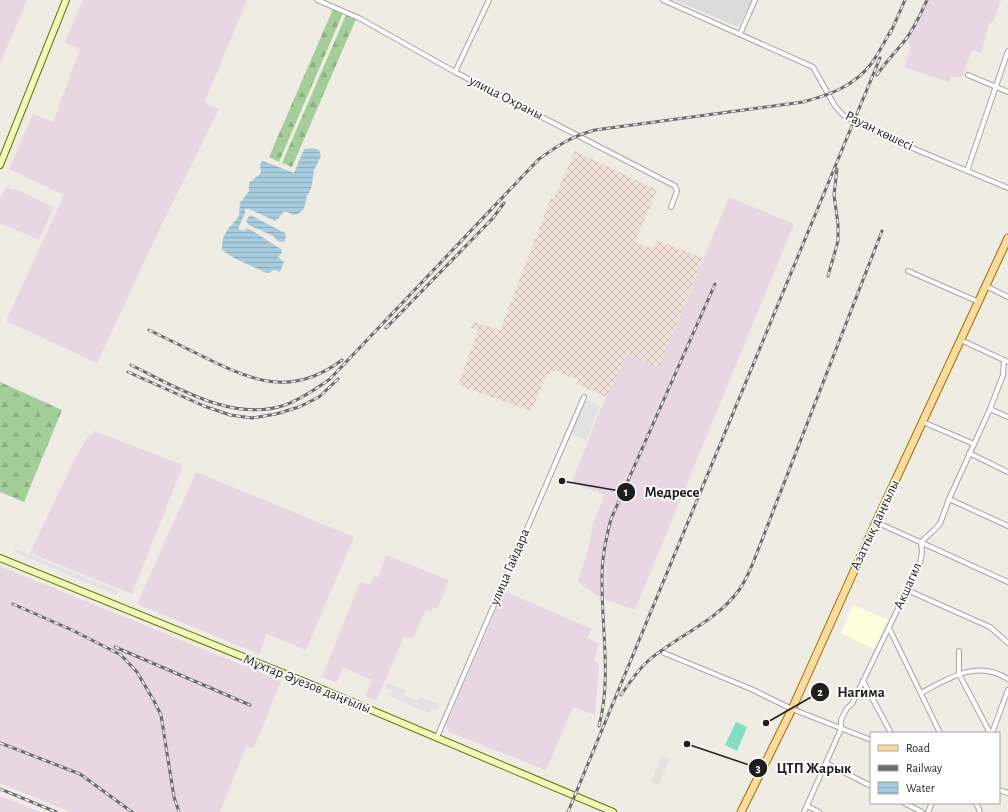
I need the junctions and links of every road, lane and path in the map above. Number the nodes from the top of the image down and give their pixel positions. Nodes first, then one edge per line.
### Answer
1 (66, 0) edge
2 (317, 0) edge
3 (488, 0) edge
4 (663, 0) edge
5 (756, 0) edge
6 (740, 34) junction
7 (1008, 51) edge
8 (455, 72) junction
9 (968, 75) dead end
10 (995, 87) junction
11 (1008, 92) edge
12 (0, 164) edge
13 (967, 171) junction
14 (1008, 188) edge
15 (671, 207) dead end
16 (1008, 238) edge
17 (908, 271) dead end
18 (986, 286) junction
19 (1008, 297) edge
20 (979, 302) junction
21 (961, 340) junction
22 (1006, 361) edge
23 (584, 397) dead end
24 (990, 409) junction
25 (1008, 417) edge
26 (923, 422) junction
27 (974, 444) junction
28 (970, 454) junction
29 (1008, 472) edge
30 (949, 499) junction
31 (876, 522) junction
32 (1008, 526) edge
33 (920, 542) junction
34 (0, 558) edge
35 (1008, 582) edge
36 (908, 590) junction
37 (889, 628) junction
38 (1008, 643) edge
39 (959, 651) dead end
40 (664, 653) dead end
41 (959, 674) junction
42 (1008, 679) edge
43 (864, 681) junction
44 (1008, 690) edge
45 (921, 693) junction
46 (792, 709) junction
47 (841, 729) junction
48 (890, 732) edge
49 (940, 732) edge
50 (990, 732) edge
51 (991, 732) edge
52 (437, 737) junction
53 (870, 740) edge
54 (826, 763) junction
55 (870, 785) edge
56 (906, 804) edge
57 (806, 806) junction
58 (613, 812) edge
59 (741, 812) edge
60 (804, 812) edge
61 (819, 812) edge
62 (922, 812) edge

1 - 12 main road
2 - 8 street, улица Охраны
3 - 8 street
4 - 6 street, Рауан көшесі
5 - 6 street
6 - 13 street, Рауан көшесі
7 - 10 street
8 - 15 street, улица Охраны
9 - 10 street
10 - 11 street
10 - 13 street
13 - 14 street, Рауан көшесі
16 - 18 main road, Азаттық даңғылы
17 - 20 street
18 - 19 street
18 - 20 main road, Азаттық даңғылы
20 - 21 main road, Азаттық даңғылы
21 - 22 street
21 - 26 main road, Азаттық даңғылы
22 - 24 street, Акшагил
23 - 52 street, улица Гайдара
24 - 25 street
24 - 27 street, Акшагил
26 - 27 street
26 - 31 main road, Азаттық даңғылы
27 - 28 street, Акшагил
28 - 29 street
28 - 30 street, Акшагил
30 - 32 street
30 - 33 street, Акшагил
31 - 33 street
31 - 46 main road, Азаттық даңғылы
33 - 35 street
33 - 36 street, Акшагил
34 - 52 main road, Мұхтар Әуезов даңғылы
36 - 37 street, Акшагил
36 - 38 street
37 - 43 street, Акшагил
37 - 45 street
39 - 41 street
40 - 46 street
41 - 42 street
41 - 45 street
41 - 50 street
43 - 47 street, Акшагил
43 - 48 street
44 - 51 street
45 - 49 street
46 - 47 street
46 - 59 main road, Азаттық даңғылы
47 - 53 street
47 - 54 street, Акшагил
52 - 58 main road, Мұхтар Әуезов даңғылы
54 - 55 street
54 - 57 street, Акшагил
56 - 62 street
57 - 60 street, Акшагил
57 - 61 street

